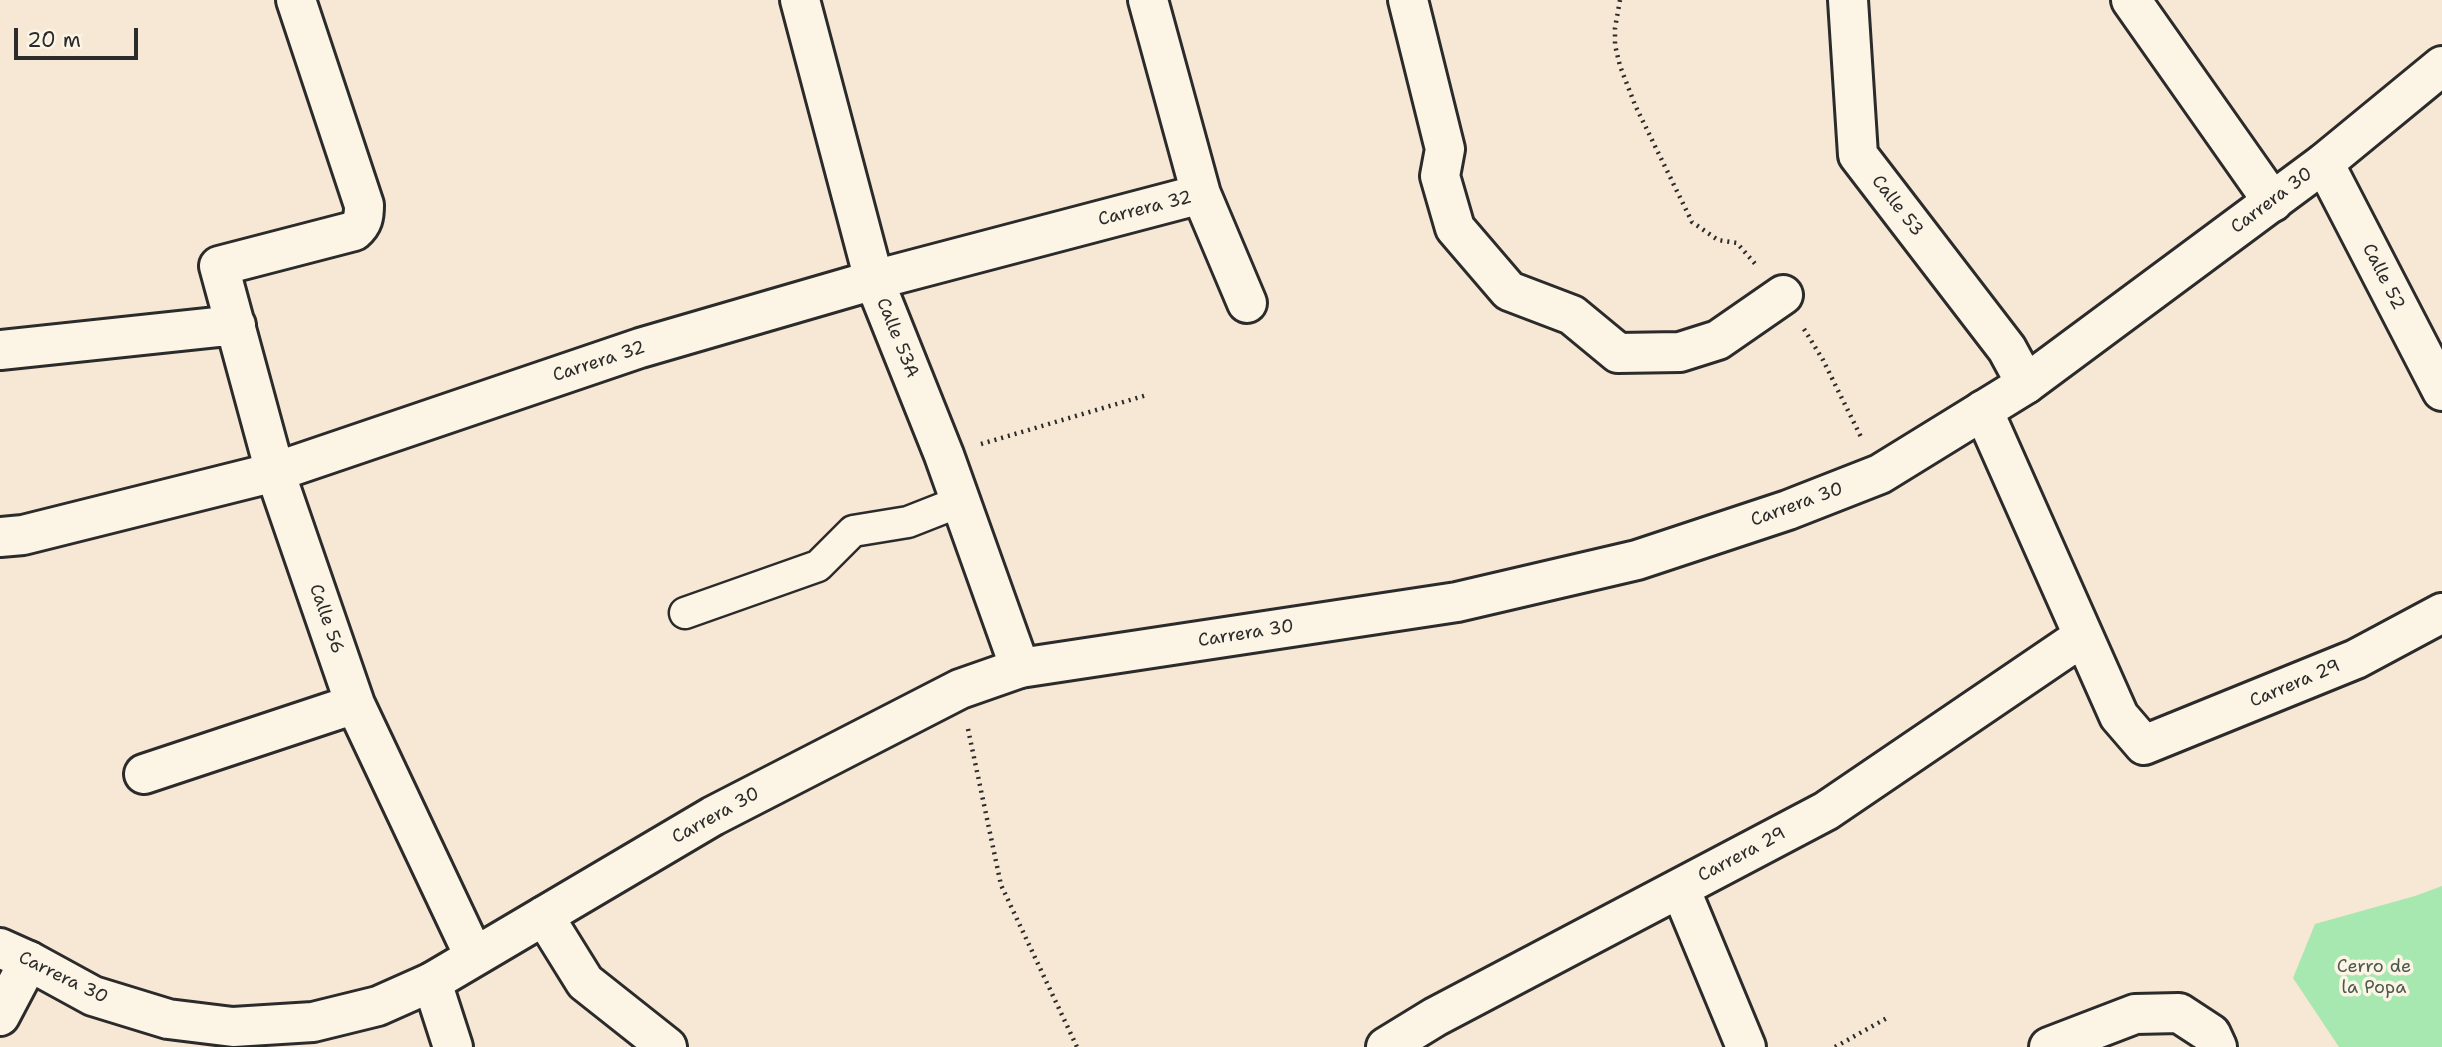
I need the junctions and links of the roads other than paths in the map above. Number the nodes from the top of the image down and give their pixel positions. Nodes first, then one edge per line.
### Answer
1 (296, 0) edge
2 (800, 0) edge
3 (1148, 0) edge
4 (1408, 0) edge
5 (1848, 0) edge
6 (2131, 0) edge
7 (2442, 65) edge
8 (2324, 163) junction
9 (1201, 194) junction
10 (2273, 202) junction
11 (874, 280) junction
12 (1783, 295) road end
13 (1247, 303) dead end
14 (236, 325) junction
15 (0, 350) edge
16 (2026, 384) junction
17 (2442, 391) edge
18 (1983, 410) junction
19 (275, 472) junction
20 (959, 502) junction
21 (0, 537) edge
22 (685, 613) dead end
23 (2442, 613) edge
24 (2082, 637) junction
25 (1020, 668) junction
26 (355, 704) junction
27 (144, 774) dead end
28 (1680, 888) junction
29 (544, 916) junction
30 (15, 954) edge
31 (474, 956) junction
32 (432, 982) junction
33 (0, 1016) edge
34 (233, 1037) edge
35 (453, 1047) edge
36 (667, 1047) edge
37 (1386, 1047) edge
38 (1746, 1047) edge
39 (2049, 1047) edge
40 (2217, 1047) edge

1 - 14 street, Calle 56
2 - 11 street, Calle 53A
3 - 9 street
4 - 12 street
5 - 16 street, Calle 53
6 - 10 street
7 - 8 street, Carrera 30
8 - 10 street, Carrera 30
8 - 17 street, Calle 52
9 - 11 street, Carrera 32
9 - 13 street
10 - 16 street, Carrera 30
11 - 19 street, Carrera 32
11 - 20 street, Calle 53A
14 - 15 street
14 - 19 street, Calle 56
16 - 18 street, Carrera 30
18 - 24 street
18 - 25 street, Carrera 30
19 - 21 street, Carrera 32
19 - 26 street, Calle 56
20 - 22 street
20 - 25 street, Calle 53A
23 - 24 street, Carrera 29
24 - 28 street, Carrera 29
25 - 29 street, Carrera 30
26 - 27 street
26 - 31 street, Calle 56
28 - 37 street, Carrera 29
28 - 38 street
29 - 31 street, Carrera 30
29 - 36 street
30 - 33 street
30 - 34 street, Carrera 30
31 - 32 street, Carrera 30
32 - 34 street, Carrera 30
32 - 35 street
39 - 40 street

